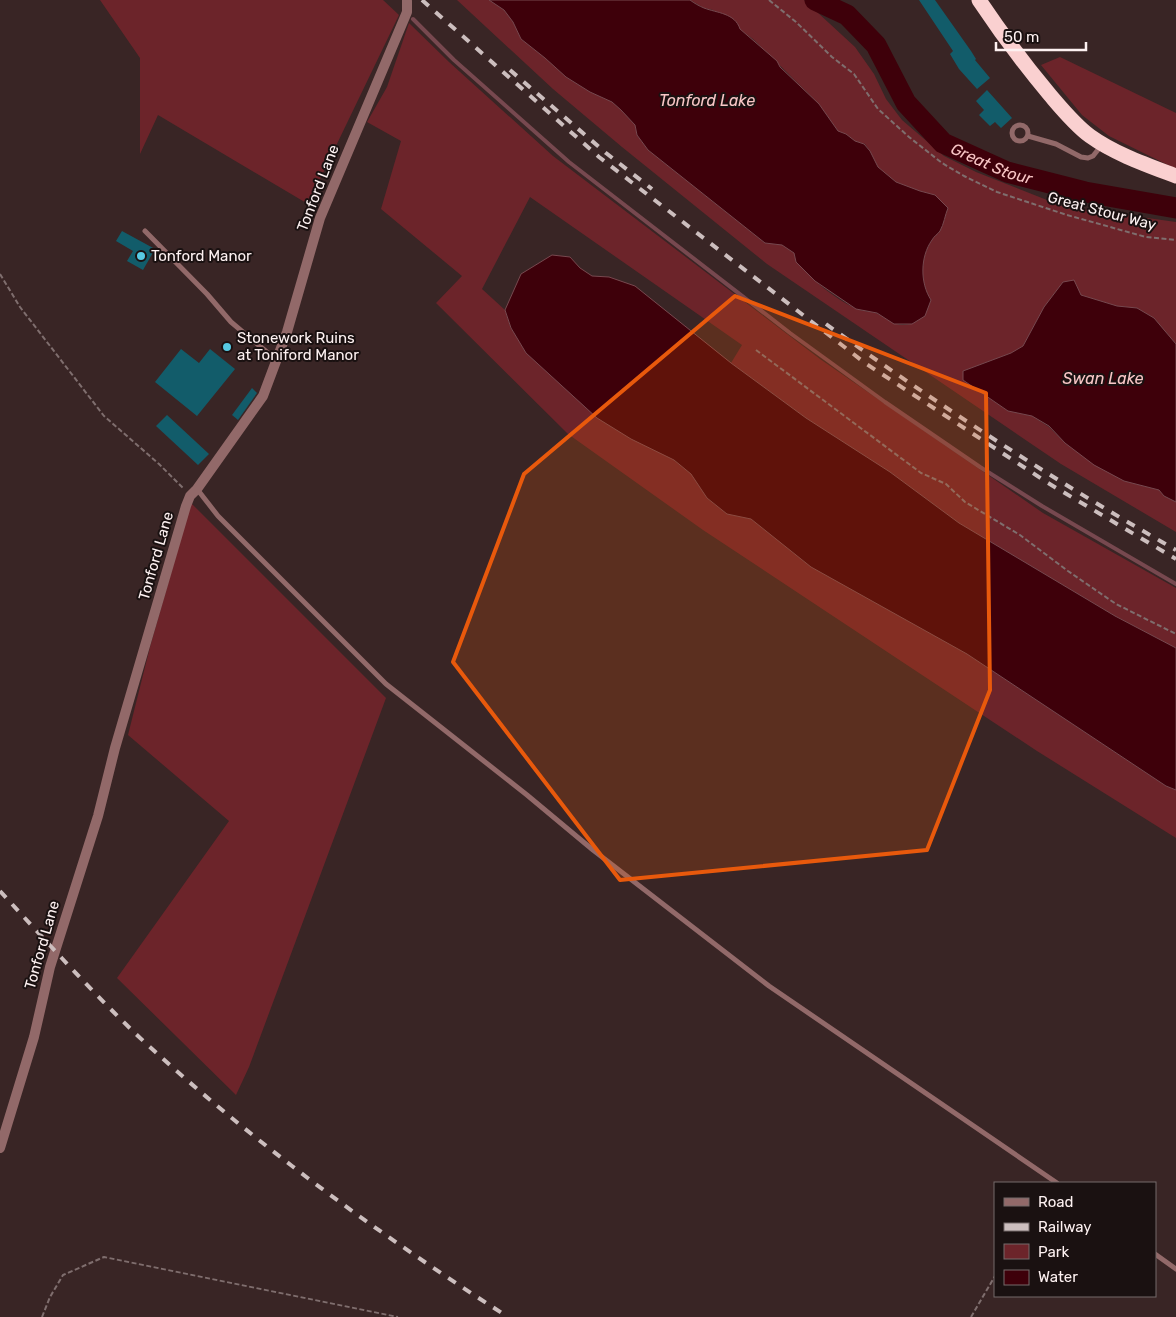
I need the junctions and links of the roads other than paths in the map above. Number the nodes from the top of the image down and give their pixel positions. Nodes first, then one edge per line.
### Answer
1 (978, 0) edge
2 (407, 1) edge
3 (1028, 136) dead end
4 (1102, 144) junction
5 (1176, 176) edge
6 (145, 231) dead end
7 (275, 364) junction
8 (194, 492) junction
9 (0, 1148) edge
10 (1056, 1182) edge
11 (1156, 1255) edge
12 (1176, 1269) edge

1 - 4 highway
2 - 7 street, Tonford Lane
3 - 4 lane
4 - 5 highway
6 - 7 lane
7 - 8 street, Tonford Lane
8 - 9 street, Tonford Lane
8 - 10 lane
11 - 12 lane

